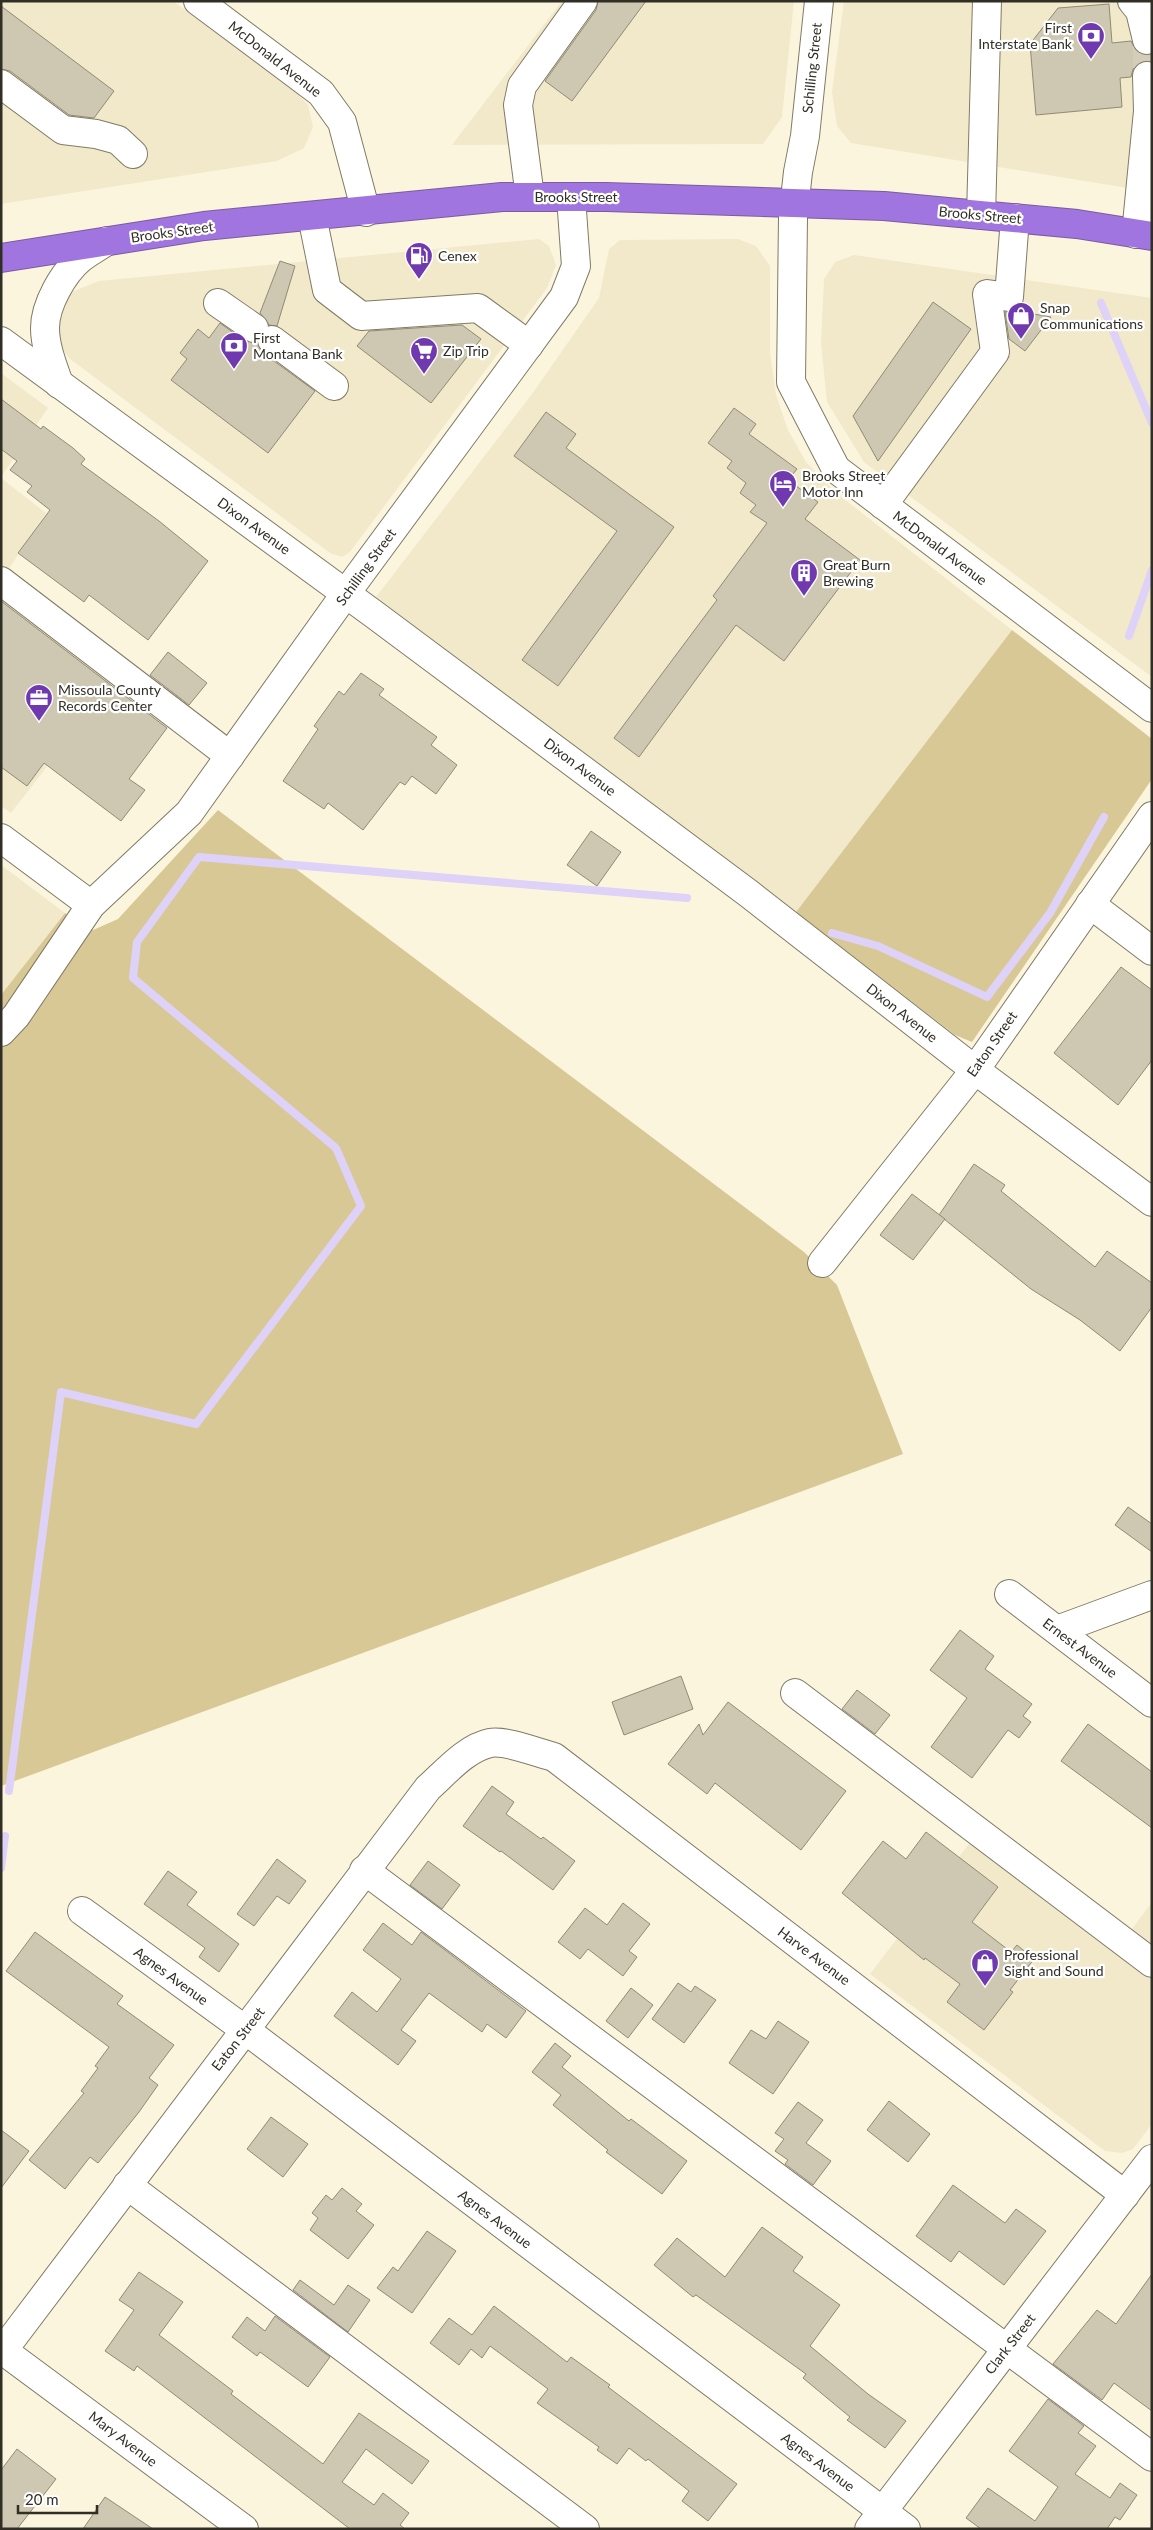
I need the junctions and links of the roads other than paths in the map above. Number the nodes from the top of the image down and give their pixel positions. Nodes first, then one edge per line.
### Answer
1 (198, 1) edge
2 (583, 1) edge
3 (819, 1) edge
4 (987, 1) edge
5 (1132, 1) edge
6 (1147, 40) dead end
7 (1147, 76) dead end
8 (1, 84) edge
9 (805, 136) joint
10 (133, 154) dead end
11 (530, 197) junction
12 (571, 197) junction
13 (794, 204) junction
14 (366, 212) junction
15 (981, 215) junction
16 (312, 216) junction
17 (1015, 218) junction
18 (1144, 235) edge
19 (107, 241) junction
20 (1, 258) edge
21 (218, 303) dead end
22 (1, 341) edge
23 (529, 345) junction
24 (59, 384) junction
25 (334, 386) dead end
26 (883, 505) junction
27 (1, 581) edge
28 (346, 593) junction
29 (1152, 708) edge
30 (230, 756) junction
31 (1152, 816) edge
32 (1, 838) edge
33 (1090, 904) junction
34 (91, 905) junction
35 (1152, 951) edge
36 (1, 1032) edge
37 (975, 1070) junction
38 (1152, 1202) edge
39 (822, 1263) dead end
40 (1009, 1594) dead end
41 (1152, 1595) edge
42 (1057, 1630) junction
43 (795, 1693) dead end
44 (1152, 1703) edge
45 (491, 1743) joint
46 (364, 1870) junction
47 (82, 1911) dead end
48 (1152, 1963) edge
49 (244, 2030) junction
50 (1152, 2159) edge
51 (127, 2185) junction
52 (1125, 2195) junction
53 (1007, 2348) junction
54 (2, 2351) edge
55 (1152, 2456) edge
56 (876, 2520) edge
57 (244, 2529) edge
58 (585, 2529) edge
59 (906, 2529) edge

1 - 14 street, McDonald Avenue
2 - 11 street
3 - 9 street, Schilling Street
4 - 15 street
5 - 6 street
7 - 18 street
8 - 10 street
9 - 13 street, McDonald Avenue
11 - 12 highway, Brooks Street
11 - 14 highway, Brooks Street
12 - 13 highway, Brooks Street
12 - 23 street, Schilling Street
13 - 15 highway, Brooks Street
13 - 26 street, McDonald Avenue
14 - 16 highway, Brooks Street
15 - 17 highway, Brooks Street
16 - 19 highway, Brooks Street
16 - 23 street
17 - 18 highway, Brooks Street
17 - 26 street
19 - 20 highway, Brooks Street
19 - 24 street
21 - 25 street
22 - 24 street, Dixon Avenue
23 - 28 street, Schilling Street
24 - 28 street, Dixon Avenue
26 - 29 street, McDonald Avenue
27 - 30 street
28 - 30 street, Schilling Street
28 - 37 street, Dixon Avenue
30 - 34 street, Schilling Street
31 - 33 street, Eaton Street
32 - 34 street
33 - 35 street
33 - 37 street, Eaton Street
34 - 36 street, Schilling Street
37 - 38 street, Dixon Avenue
37 - 39 street, Eaton Street
40 - 42 street, Ernest Avenue
41 - 42 street
42 - 44 street, Ernest Avenue
43 - 48 street
45 - 46 street, Eaton Street
45 - 52 street, Harve Avenue
46 - 49 street, Eaton Street
46 - 53 street
47 - 49 street, Agnes Avenue
49 - 51 street, Eaton Street
49 - 56 street, Agnes Avenue
50 - 52 street, Clark Street
51 - 54 street, Eaton Street
51 - 58 street
52 - 53 street, Clark Street
53 - 55 street
53 - 56 street, Clark Street
54 - 57 street, Mary Avenue
56 - 59 street, Agnes Avenue

